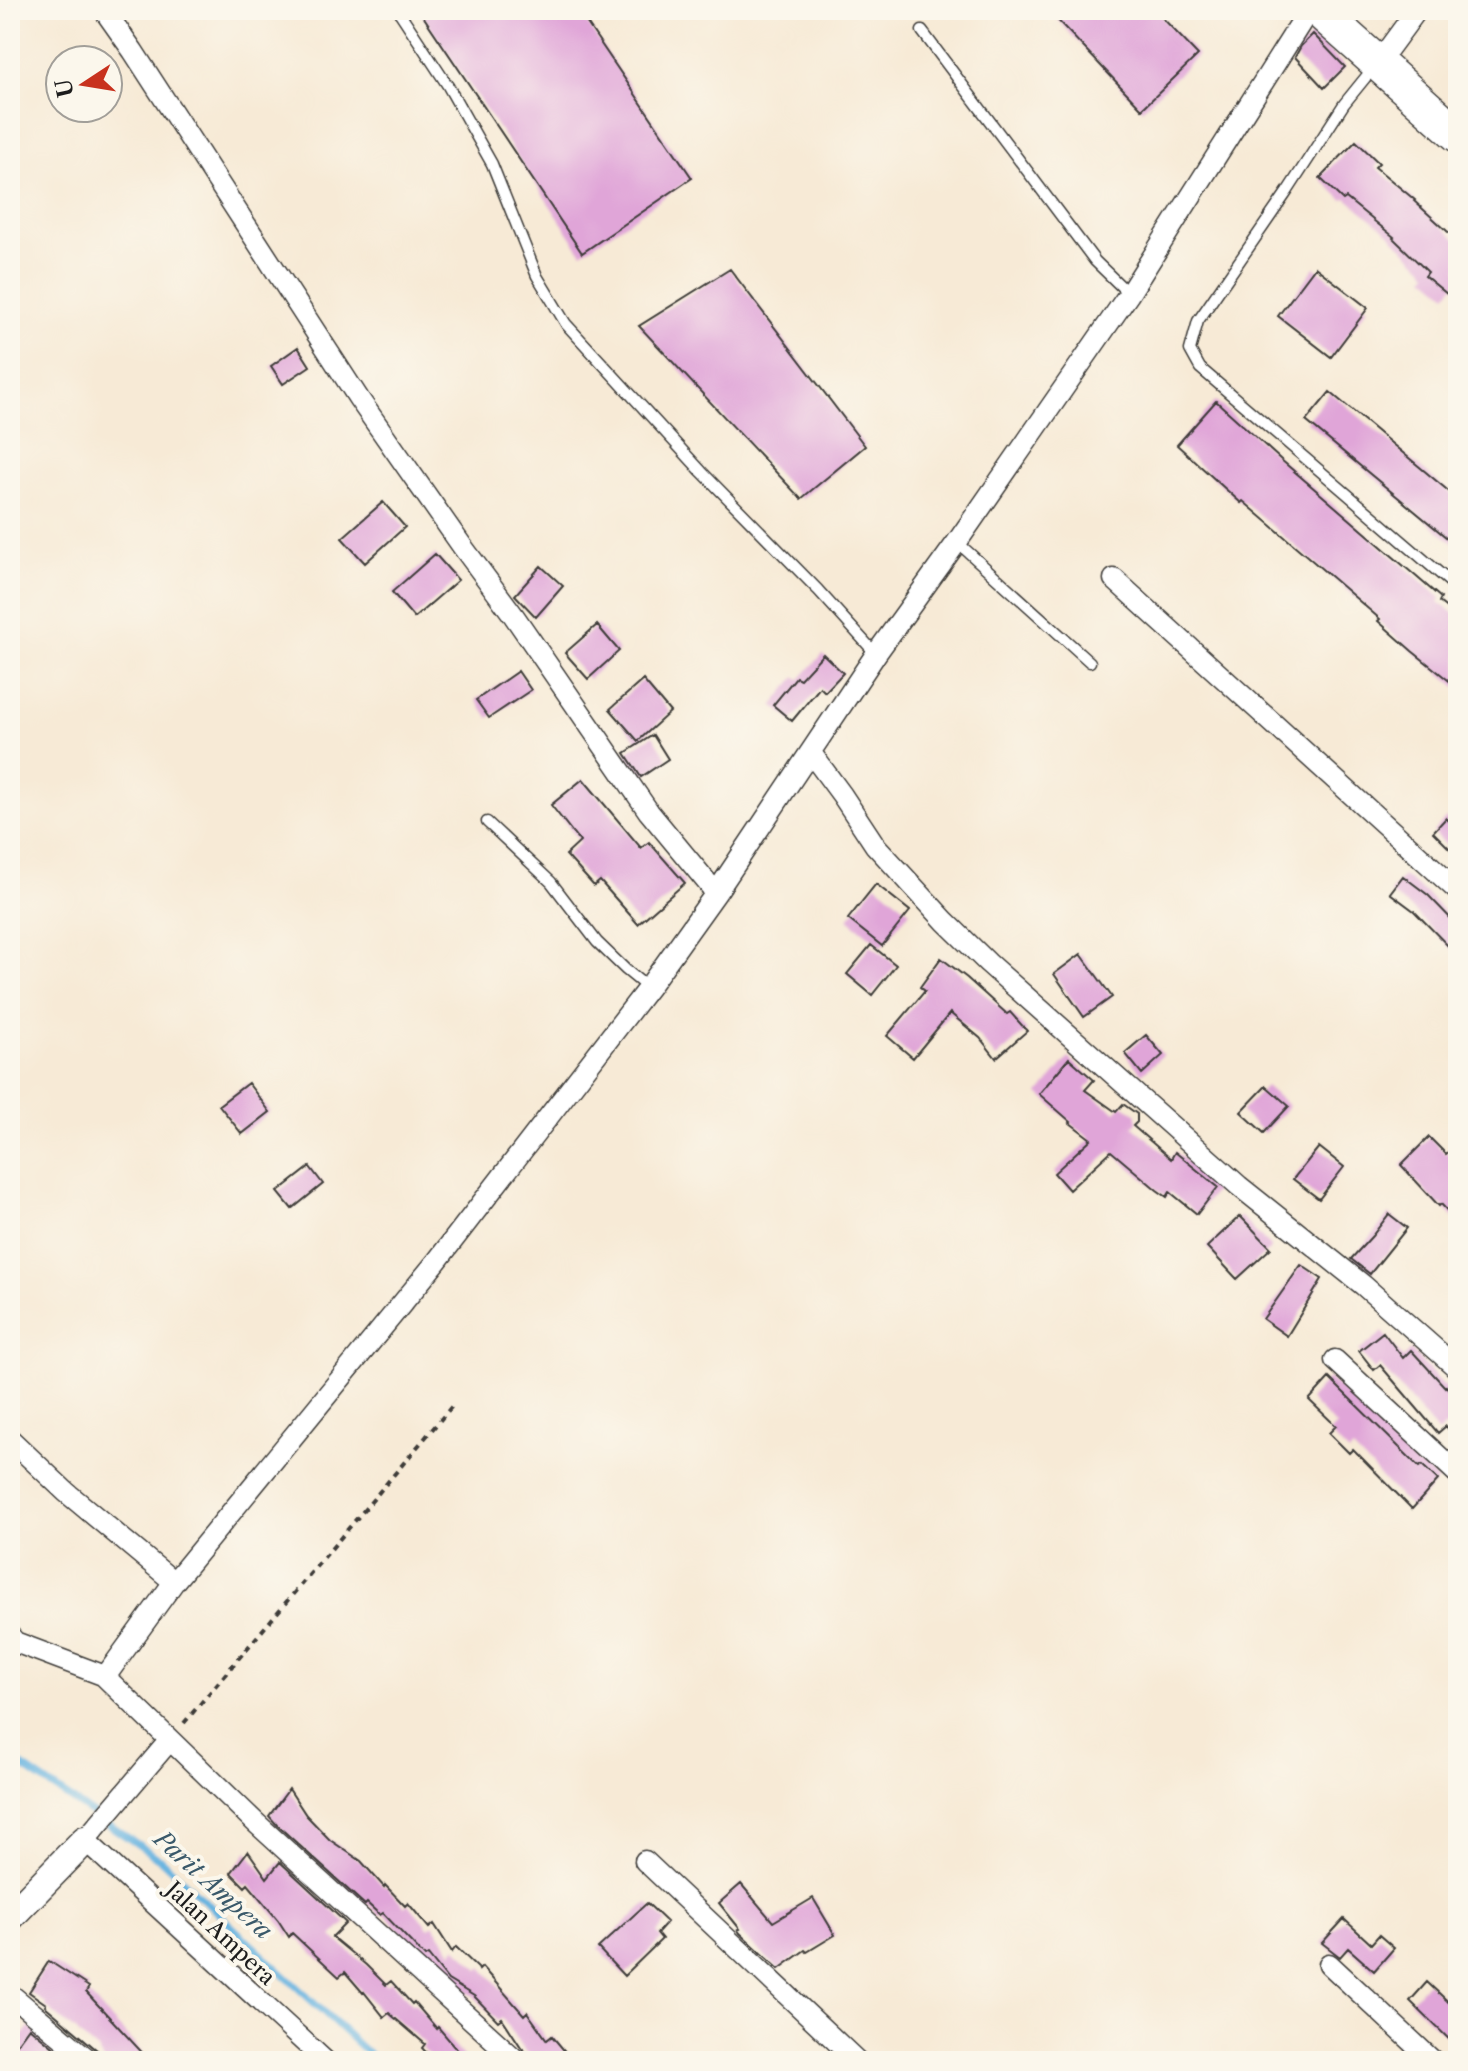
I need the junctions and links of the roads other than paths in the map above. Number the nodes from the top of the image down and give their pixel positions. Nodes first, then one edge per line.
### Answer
1 (104, 10) edge
2 (398, 10) edge
3 (1309, 10) edge
4 (1318, 10) edge
5 (1417, 10) edge
6 (922, 31) dead end
7 (1378, 63) junction
8 (1458, 135) edge
9 (1129, 294) junction
10 (957, 542) junction
11 (1114, 579) dead end
12 (1458, 589) edge
13 (876, 654) junction
14 (1090, 662) dead end
15 (811, 753) junction
16 (487, 822) dead end
17 (1458, 891) edge
18 (716, 893) junction
19 (648, 988) junction
20 (1335, 1360) dead end
21 (1458, 1369) edge
22 (10, 1439) edge
23 (1458, 1474) edge
24 (174, 1582) junction
25 (10, 1636) edge
26 (105, 1676) junction
27 (170, 1740) junction
28 (94, 1842) junction
29 (645, 1861) dead end
30 (10, 1917) edge
31 (1329, 1964) dead end
32 (10, 1994) edge
33 (90, 2061) edge
34 (325, 2061) edge
35 (517, 2061) edge
36 (857, 2061) edge
37 (1433, 2061) edge

1 - 18 street
2 - 13 lane
3 - 9 street
4 - 7 highway
5 - 7 street
6 - 9 lane
7 - 8 highway
7 - 12 lane
9 - 10 street
10 - 13 street
10 - 14 lane
11 - 17 street
13 - 15 street
15 - 18 street
15 - 21 street
16 - 19 lane
18 - 19 street
19 - 24 street
20 - 23 street
22 - 24 street
24 - 26 street
25 - 26 street
26 - 27 street
27 - 28 street
27 - 35 street
28 - 30 street
28 - 34 street, Jalan Ampera
29 - 36 street
31 - 37 street
32 - 33 street

